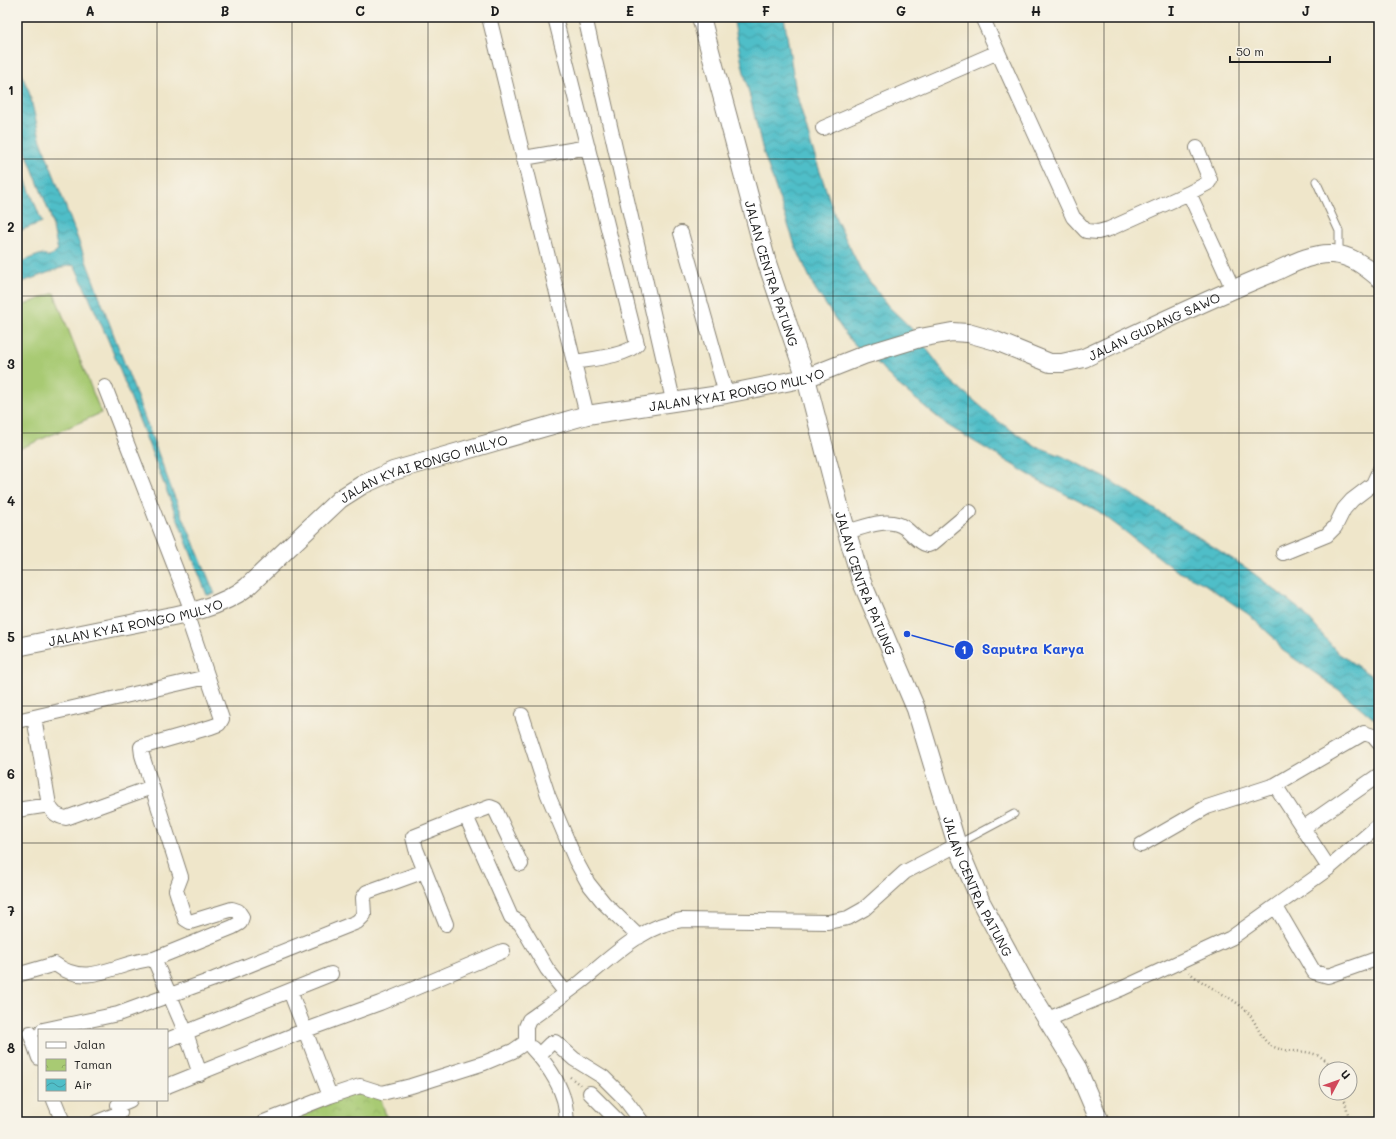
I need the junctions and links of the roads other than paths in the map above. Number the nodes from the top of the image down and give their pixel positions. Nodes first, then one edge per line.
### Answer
1 (489, 17) edge
2 (555, 17) edge
3 (585, 17) edge
4 (701, 17) edge
5 (982, 17) edge
6 (998, 52) junction
7 (823, 128) dead end
8 (588, 147) junction
9 (1196, 148) dead end
10 (524, 158) junction
11 (1316, 182) dead end
12 (1189, 193) junction
13 (681, 233) dead end
14 (1339, 255) junction
15 (1379, 278) edge
16 (1232, 289) junction
17 (864, 356) joint
18 (574, 362) junction
19 (806, 378) junction
20 (104, 387) dead end
21 (726, 394) junction
22 (673, 400) junction
23 (587, 415) junction
24 (1379, 471) edge
25 (1376, 490) edge
26 (970, 512) dead end
27 (847, 532) junction
28 (1283, 553) dead end
29 (189, 612) junction
30 (17, 647) edge
31 (208, 676) junction
32 (522, 714) dead end
33 (34, 717) junction
34 (17, 721) edge
35 (1379, 743) edge
36 (1379, 775) edge
37 (1275, 785) junction
38 (152, 787) junction
39 (49, 805) junction
40 (17, 810) edge
41 (1014, 814) dead end
42 (466, 816) junction
43 (1379, 825) edge
44 (1303, 828) junction
45 (957, 845) junction
46 (1141, 845) dead end
47 (521, 864) dead end
48 (1329, 868) junction
49 (425, 871) junction
50 (1276, 907) junction
51 (446, 924) dead end
52 (639, 937) junction
53 (503, 951) dead end
54 (1379, 958) edge
55 (154, 959) junction
56 (17, 974) edge
57 (331, 974) dead end
58 (290, 991) junction
59 (566, 993) junction
60 (169, 995) junction
61 (1048, 1019) junction
62 (50, 1029) edge
63 (306, 1030) junction
64 (32, 1033) edge
65 (186, 1033) junction
66 (168, 1040) edge
67 (526, 1042) junction
68 (38, 1054) edge
69 (538, 1055) junction
70 (200, 1074) junction
71 (168, 1086) edge
72 (590, 1093) dead end
73 (330, 1096) junction
74 (54, 1101) edge
75 (121, 1108) edge
76 (63, 1122) edge
77 (97, 1122) edge
78 (264, 1122) edge
79 (568, 1122) edge
80 (619, 1122) edge
81 (642, 1122) edge
82 (1100, 1122) edge

1 - 10 street
2 - 8 street
3 - 22 street
4 - 19 street, JALAN CENTRA PATUNG
5 - 6 street
6 - 7 street
6 - 12 street
8 - 10 street
8 - 18 street
9 - 12 street
10 - 18 street
11 - 14 lane
12 - 16 street
13 - 21 street
14 - 15 street, JALAN GUDANG SAWO
14 - 16 street, JALAN GUDANG SAWO
16 - 17 street, JALAN GUDANG SAWO
17 - 19 street, JALAN KYAI RONGO MULYO
18 - 23 street
19 - 21 street, JALAN KYAI RONGO MULYO
19 - 27 street, JALAN CENTRA PATUNG
20 - 29 street
21 - 22 street, JALAN KYAI RONGO MULYO
22 - 23 street, JALAN KYAI RONGO MULYO
23 - 29 street, JALAN KYAI RONGO MULYO
24 - 25 street
25 - 28 street
26 - 27 street
27 - 45 street, JALAN CENTRA PATUNG
29 - 30 street, JALAN KYAI RONGO MULYO
29 - 31 street
31 - 33 street
31 - 38 street
32 - 52 street
33 - 34 street
33 - 39 street
35 - 37 street
36 - 44 street
37 - 44 street
37 - 46 street
38 - 39 street
38 - 55 street
39 - 40 street
41 - 45 lane
42 - 47 street
42 - 49 street
42 - 59 street
43 - 48 street
44 - 48 street
45 - 52 street
45 - 61 street, JALAN CENTRA PATUNG
48 - 50 street
49 - 51 street
49 - 60 street
50 - 54 street
50 - 61 street
52 - 59 street
53 - 63 street
55 - 56 street
55 - 60 street
57 - 58 street
58 - 63 street
58 - 65 street
59 - 67 street
60 - 62 street
60 - 65 street
61 - 82 street, JALAN CENTRA PATUNG
63 - 70 street
63 - 73 street
64 - 68 street
65 - 66 street
65 - 70 street
67 - 69 street
67 - 73 street
69 - 79 street
69 - 81 street
70 - 71 street
72 - 80 street
73 - 78 street
74 - 76 street
75 - 77 street

